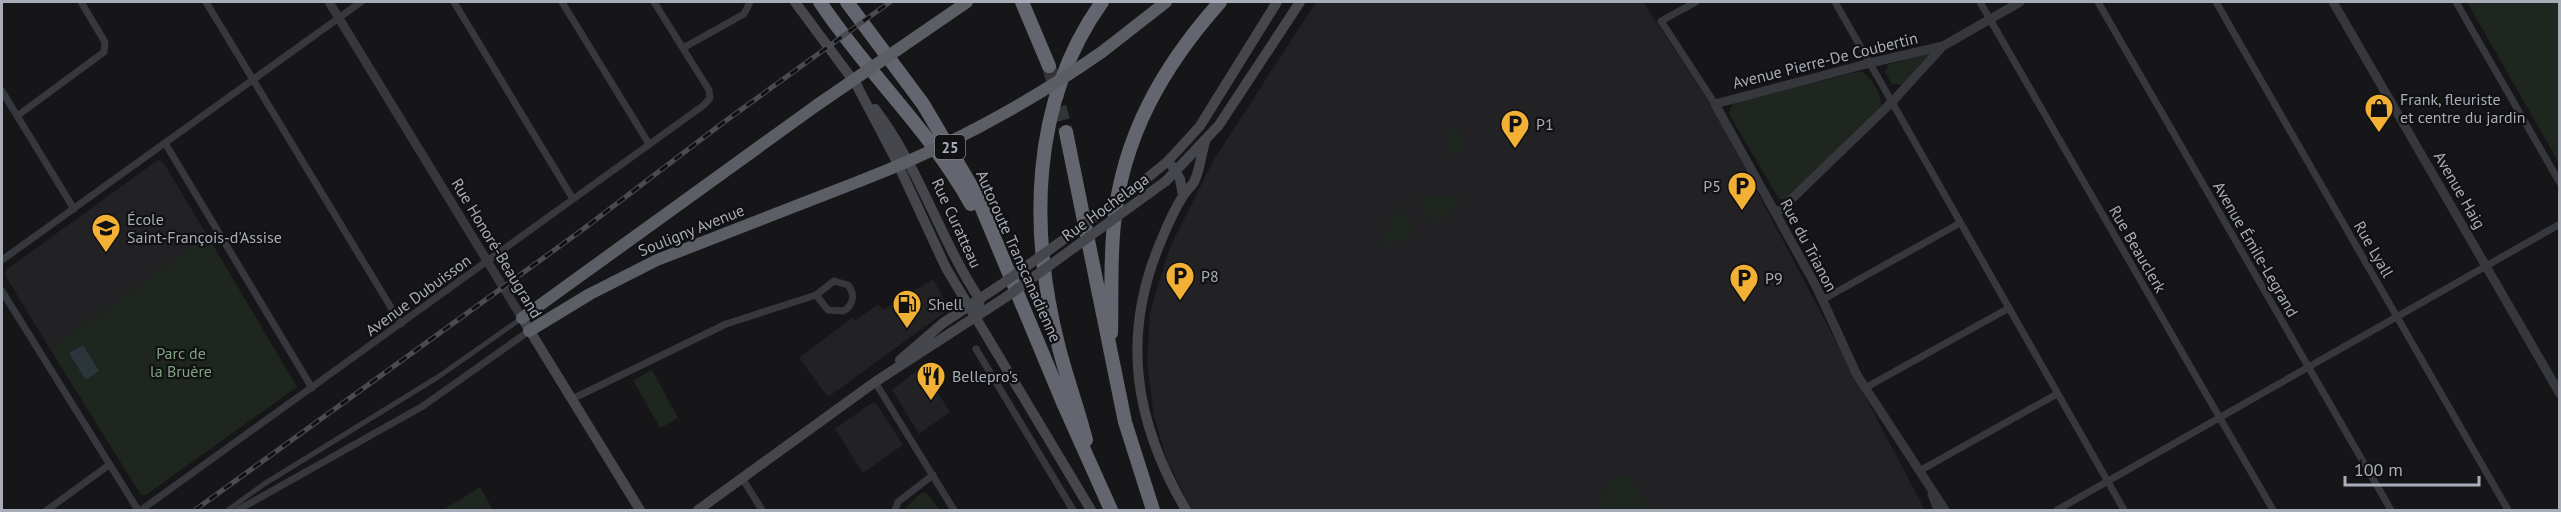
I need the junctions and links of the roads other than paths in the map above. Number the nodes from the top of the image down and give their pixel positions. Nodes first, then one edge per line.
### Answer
1 (81, 2) edge
2 (206, 2) edge
3 (329, 2) edge
4 (361, 2) edge
5 (454, 2) edge
6 (562, 2) edge
7 (654, 2) edge
8 (797, 2) edge
9 (820, 2) edge
10 (847, 2) edge
11 (967, 2) edge
12 (1022, 2) edge
13 (1102, 2) edge
14 (1166, 2) edge
15 (1220, 2) edge
16 (1277, 2) edge
17 (1300, 2) edge
18 (1696, 2) edge
19 (1835, 2) edge
20 (1980, 2) edge
21 (2020, 2) edge
22 (2098, 2) edge
23 (2216, 2) edge
24 (2333, 2) edge
25 (2456, 2) edge
26 (750, 4) edge
27 (338, 17) junction
28 (1990, 19) junction
29 (1943, 46) junction
30 (683, 48) junction
31 (1870, 63) junction
32 (1048, 66) tunnel mouth
33 (253, 78) junction
34 (856, 84) junction
35 (2, 92) edge
36 (1892, 102) junction
37 (1714, 104) junction
38 (17, 116) junction
39 (1066, 132) tunnel mouth
40 (1205, 142) junction
41 (165, 143) junction
42 (650, 144) junction
43 (1168, 161) junction
44 (1176, 172) junction
45 (2559, 183) edge
46 (1183, 196) junction
47 (573, 199) junction
48 (74, 209) junction
49 (1776, 214) junction
50 (1960, 223) junction
51 (2559, 224) edge
52 (2, 260) edge
53 (487, 261) junction
54 (2485, 265) junction
55 (2, 292) edge
56 (816, 295) junction
57 (980, 300) junction
58 (1822, 300) junction
59 (1022, 301) junction
60 (969, 306) junction
61 (2008, 308) junction
62 (2396, 316) junction
63 (522, 318) junction
64 (975, 318) junction
65 (401, 324) junction
66 (529, 331) junction
67 (976, 349) dead end
68 (1110, 352) junction
69 (2309, 367) junction
70 (875, 382) junction
71 (312, 388) junction
72 (1865, 388) junction
73 (2057, 394) junction
74 (2559, 394) edge
75 (572, 399) junction
76 (2220, 417) junction
77 (109, 465) junction
78 (1921, 470) junction
79 (933, 475) junction
80 (742, 478) junction
81 (1098, 482) junction
82 (2107, 482) junction
83 (1928, 484) junction
84 (47, 510) edge
85 (139, 510) edge
86 (228, 510) edge
87 (238, 510) edge
88 (640, 510) edge
89 (698, 510) edge
90 (762, 510) edge
91 (895, 510) edge
92 (954, 510) edge
93 (1073, 510) edge
94 (1091, 510) edge
95 (1111, 510) edge
96 (1153, 510) edge
97 (1186, 510) edge
98 (1938, 510) edge
99 (1945, 510) edge
100 (2057, 510) edge
101 (2124, 510) edge
102 (2273, 510) edge
103 (2391, 510) edge
104 (2508, 510) edge

1 - 38 street
2 - 33 street
3 - 27 street, Rue Honoré-Beaugrand
4 - 27 street
5 - 47 street
6 - 42 street
7 - 30 street
8 - 34 main road, Rue Curatteau
9 - 59 highway
10 - 59 highway, Autoroute Transcanadienne / 25
11 - 63 highway, Souligny Avenue, bridge
12 - 32 highway
13 - 81 highway
14 - 66 highway, Souligny Avenue, bridge
15 - 68 highway
16 - 43 main road, Rue Hochelaga
17 - 40 main road, Rue Hochelaga
18 - 37 street, Rue du Trianon
19 - 31 street
20 - 28 street, Rue Beauclerk
21 - 28 street, Avenue Pierre-De Coubertin
22 - 69 street, Avenue Émile-Legrand
23 - 62 street, Rue Lyall
24 - 54 street, Avenue Haig
25 - 45 street
26 - 30 street
27 - 33 street
27 - 53 street, Rue Honoré-Beaugrand
28 - 29 street, Avenue Pierre-De Coubertin
28 - 76 street, Rue Beauclerk
29 - 31 street, Avenue Pierre-De Coubertin
29 - 36 street, Avenue Pierre-De Coubertin
30 - 42 street, Avenue Dubuisson
31 - 36 street
31 - 37 street, Avenue Pierre-De Coubertin
33 - 41 street
33 - 65 street
34 - 57 main road, Rue Curatteau
34 - 60 main road, Rue Curatteau
35 - 38 street
36 - 49 street, Avenue Pierre-De Coubertin
36 - 50 street
37 - 49 street, Rue du Trianon
38 - 48 street
39 - 68 highway
40 - 44 main road, Rue Hochelaga
40 - 46 main road
41 - 48 street
41 - 71 street
42 - 47 street, Avenue Dubuisson
43 - 44 main road
43 - 57 main road, Rue Hochelaga, bridge
44 - 46 main road
44 - 64 main road, Rue Hochelaga, bridge
46 - 97 main road
47 - 53 street, Avenue Dubuisson
48 - 52 street
49 - 58 street, Rue du Trianon
50 - 58 street
50 - 61 street
51 - 54 street
53 - 63 street, Rue Honoré-Beaugrand
53 - 65 street, Avenue Dubuisson
54 - 62 street
54 - 74 street, Avenue Haig
55 - 77 street
56 - 56 street
56 - 75 street
57 - 60 main road, Rue Hochelaga
57 - 64 main road
58 - 72 street, Rue du Trianon
59 - 81 highway, Autoroute Transcanadienne / 25
60 - 64 main road, Rue Curatteau
60 - 70 main road, Rue Hochelaga
61 - 72 street
61 - 73 street
62 - 69 street
62 - 104 street, Rue Lyall
63 - 66 main road, Rue Honoré-Beaugrand
63 - 86 street
64 - 70 main road, Rue Hochelaga
64 - 94 main road, Rue Curatteau
65 - 71 street, Avenue Dubuisson
66 - 75 main road, Rue Honoré-Beaugrand
66 - 87 street, Souligny Avenue
67 - 93 street
68 - 96 highway
69 - 76 street
69 - 103 street, Avenue Émile-Legrand
70 - 79 street
70 - 80 main road, Rue Hochelaga
71 - 85 street, Avenue Dubuisson
72 - 78 street, Rue du Trianon
73 - 78 street
73 - 82 street
75 - 88 main road, Rue Honoré-Beaugrand
76 - 82 street
76 - 102 street, Rue Beauclerk
77 - 84 street
77 - 85 street
78 - 83 street, Rue du Trianon
79 - 91 street
79 - 92 street
80 - 89 main road, Rue Hochelaga
80 - 90 street
81 - 95 highway, Autoroute Transcanadienne / 25
82 - 100 street
82 - 101 street
83 - 98 street, Rue du Trianon
83 - 99 street, Rue du Trianon

